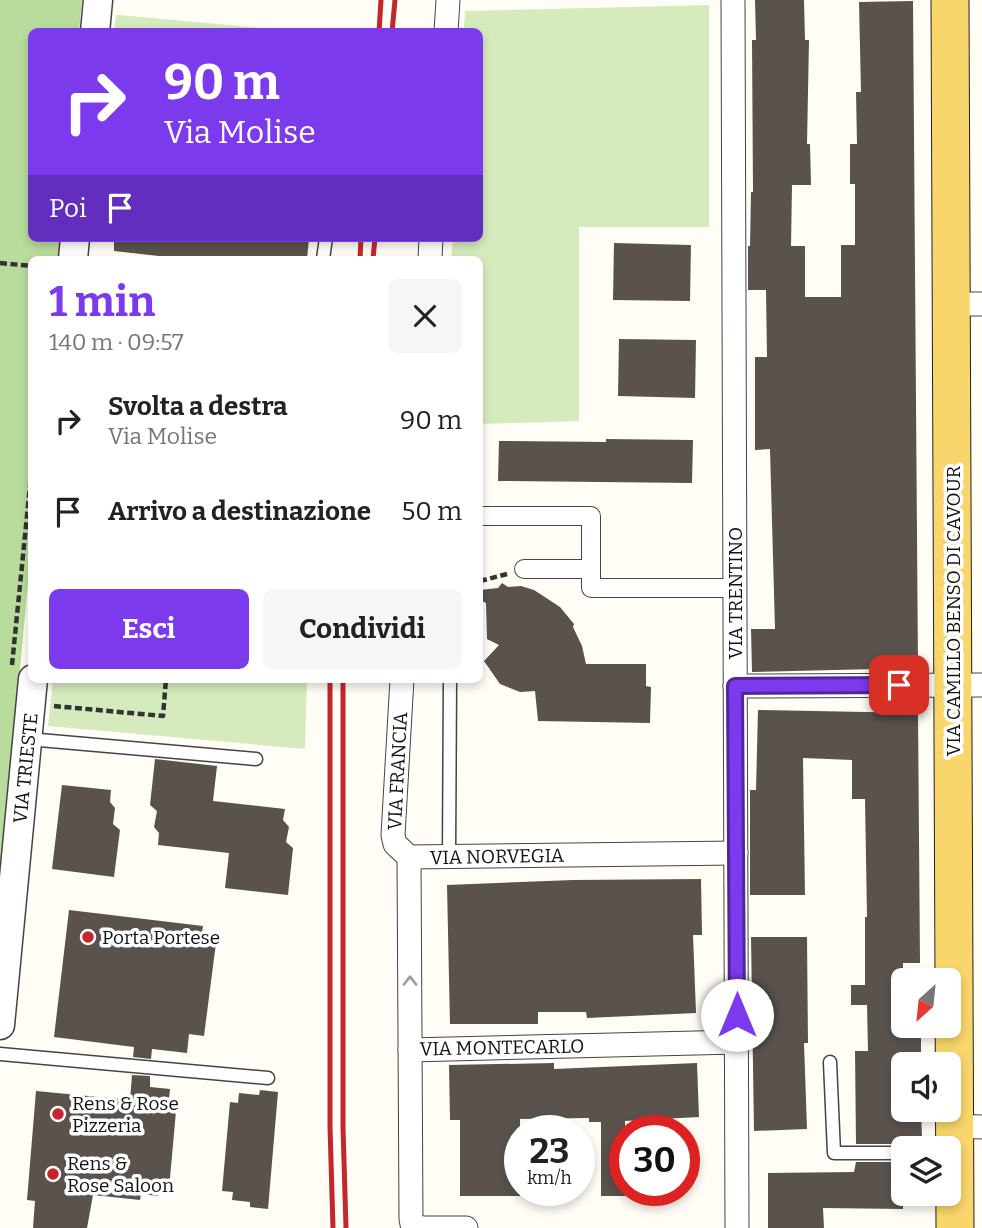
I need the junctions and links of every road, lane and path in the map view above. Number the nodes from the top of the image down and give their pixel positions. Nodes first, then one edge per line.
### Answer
1 (98, 0) edge
2 (448, 0) edge
3 (733, 0) edge
4 (950, 0) edge
5 (95, 28) edge
6 (446, 28) edge
7 (0, 263) edge
8 (28, 266) edge
9 (967, 304) edge
10 (483, 516) edge
11 (28, 558) edge
12 (524, 569) joint
13 (591, 569) junction
14 (483, 580) edge
15 (735, 588) junction
16 (23, 674) edge
17 (166, 683) edge
18 (402, 683) edge
19 (450, 683) edge
20 (967, 685) edge
21 (735, 686) junction
22 (50, 706) dead end
23 (27, 738) junction
24 (256, 759) dead end
25 (736, 853) junction
26 (409, 857) junction
27 (449, 857) junction
28 (0, 1025) edge
29 (737, 1042) junction
30 (410, 1050) junction
31 (0, 1054) edge
32 (830, 1062) dead end
33 (268, 1078) dead end
34 (960, 1136) edge
35 (891, 1153) edge
36 (956, 1206) edge
37 (955, 1226) edge
38 (423, 1228) edge
39 (466, 1228) edge
40 (737, 1228) edge

1 - 5 street
2 - 6 street
3 - 15 street, VIA TRENTINO
4 - 9 main road, VIA CAMILLO BENSO DI CAVOUR
7 - 8 path
9 - 20 main road, VIA CAMILLO BENSO DI CAVOUR
10 - 13 street
11 - 16 path
12 - 13 street
12 - 14 path
13 - 15 street
15 - 21 street, VIA TRENTINO
16 - 23 street, VIA TRIESTE
17 - 22 path
18 - 26 street, VIA FRANCIA
19 - 27 lane
20 - 21 street
20 - 34 main road, VIA CAMILLO BENSO DI CAVOUR
21 - 25 street, VIA TRENTINO
23 - 24 lane
23 - 28 street, VIA TRIESTE
25 - 27 street, VIA NORVEGIA
25 - 29 street, VIA TRENTINO
26 - 27 street, VIA NORVEGIA
30 -> 26 street, VIA NORVEGIA
29 - 30 street, VIA MONTECARLO
29 - 40 street, VIA TRENTINO
30 - 38 street, VIA MONTECARLO
31 - 33 lane
32 - 35 lane
36 - 37 main road, VIA CAMILLO BENSO DI CAVOUR
38 - 39 street, VIA MONTECARLO

